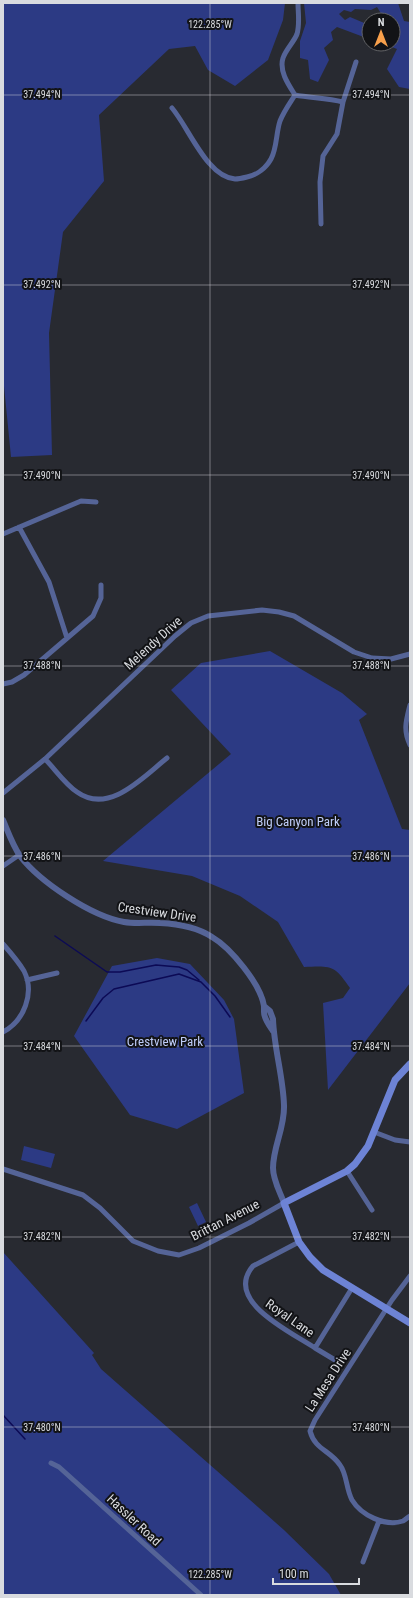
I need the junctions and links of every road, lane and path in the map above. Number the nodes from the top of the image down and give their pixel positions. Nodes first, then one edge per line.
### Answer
1 (298, 3) edge
2 (356, 62) dead end
3 (295, 94) junction
4 (343, 102) junction
5 (172, 108) dead end
6 (321, 224) dead end
7 (96, 502) dead end
8 (19, 527) junction
9 (3, 534) edge
10 (101, 585) dead end
11 (67, 638) junction
12 (410, 654) edge
13 (3, 684) edge
14 (410, 705) edge
15 (410, 745) edge
16 (167, 758) dead end
17 (45, 759) junction
18 (3, 787) edge
19 (10, 788) junction
20 (3, 793) edge
21 (3, 820) edge
22 (20, 855) junction
23 (3, 866) edge
24 (3, 944) edge
25 (57, 973) dead end
26 (27, 980) junction
27 (3, 1032) edge
28 (410, 1064) edge
29 (374, 1132) junction
30 (410, 1142) edge
31 (3, 1169) edge
32 (347, 1171) junction
33 (284, 1203) junction
34 (372, 1210) dead end
35 (299, 1242) junction
36 (410, 1276) edge
37 (352, 1288) junction
38 (387, 1309) junction
39 (410, 1324) edge
40 (315, 1348) junction
41 (335, 1360) dead end
42 (51, 1463) dead end
43 (410, 1516) edge
44 (379, 1521) junction
45 (363, 1562) dead end
46 (201, 1595) edge

1 - 3 street
2 - 4 street
3 - 4 street
3 - 5 street
4 - 6 street
7 - 8 street
8 - 9 street
8 - 11 street
10 - 11 street
11 - 13 street
12 - 17 street, Melendy Drive
14 - 15 street
16 - 17 street
17 - 19 street, Melendy Drive
18 - 19 street
19 - 20 street, Melendy Drive
21 - 22 street, Crestview Drive
22 - 23 street
22 - 33 street, Crestview Drive
24 - 26 street
25 - 26 street
26 - 27 street
28 - 29 main road, Brittan Avenue
29 - 30 street
29 - 32 main road, Brittan Avenue
31 - 33 street, Brittan Avenue
32 - 33 main road, Brittan Avenue
32 - 34 street
33 - 35 main road, Crestview Drive
35 - 37 main road, Crestview Drive
35 - 40 street, Royal Lane
36 - 38 street, La Mesa Drive
37 - 38 main road, Crestview Drive
37 - 40 street, Royal Lane
38 - 39 main road, Crestview Drive
38 - 44 street, La Mesa Drive
40 - 41 street, Royal Lane
42 - 46 street, Hassler Road
43 - 44 street, La Mesa Drive
44 - 45 street

